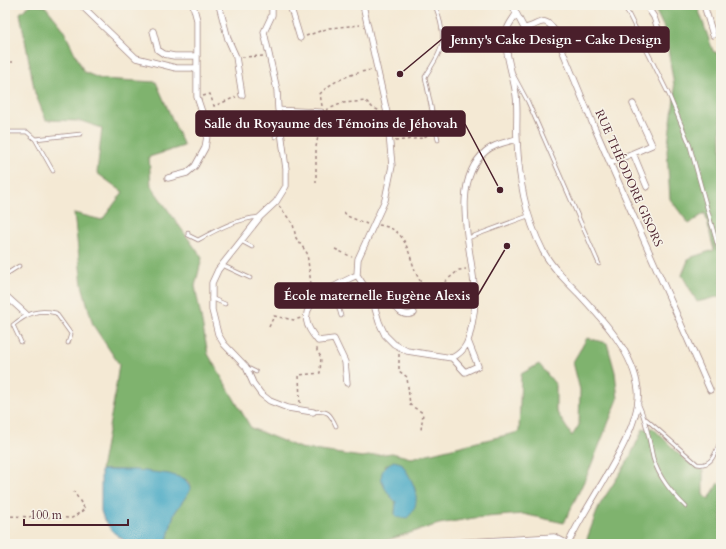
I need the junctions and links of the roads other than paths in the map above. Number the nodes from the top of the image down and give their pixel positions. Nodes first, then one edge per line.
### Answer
1 (81, 5) edge
2 (193, 5) edge
3 (219, 5) edge
4 (272, 5) edge
5 (290, 5) edge
6 (363, 5) edge
7 (435, 5) edge
8 (512, 5) edge
9 (624, 5) edge
10 (646, 5) edge
11 (704, 5) edge
12 (516, 14) junction
13 (658, 29) dead end
14 (153, 31) dead end
15 (713, 35) dead end
16 (300, 38) road end
17 (197, 56) junction
18 (196, 68) junction
19 (512, 73) junction
20 (242, 95) road end
21 (633, 104) dead end
22 (278, 110) junction
23 (322, 111) road end
24 (281, 126) junction
25 (5, 132) edge
26 (80, 134) dead end
27 (275, 137) dead end
28 (35, 139) junction
29 (517, 139) junction
30 (438, 140) dead end
31 (633, 153) junction
32 (610, 163) junction
33 (53, 171) dead end
34 (168, 178) dead end
35 (647, 187) dead end
36 (528, 216) junction
37 (260, 217) junction
38 (188, 232) dead end
39 (468, 238) junction
40 (241, 241) junction
41 (252, 247) dead end
42 (721, 258) edge
43 (598, 264) dead end
44 (222, 265) junction
45 (19, 266) dead end
46 (5, 275) edge
47 (357, 275) junction
48 (250, 278) dead end
49 (334, 287) junction
50 (5, 295) edge
51 (211, 298) junction
52 (372, 298) junction
53 (225, 304) dead end
54 (414, 313) dead end
55 (26, 314) junction
56 (341, 316) dead end
57 (468, 341) junction
58 (20, 342) dead end
59 (68, 343) dead end
60 (452, 358) junction
61 (246, 367) junction
62 (256, 372) dead end
63 (347, 383) dead end
64 (710, 390) dead end
65 (638, 403) junction
66 (312, 412) joint
67 (644, 418) junction
68 (336, 426) dead end
69 (721, 440) edge
70 (686, 507) dead end
71 (432, 544) edge
72 (568, 544) edge

1 - 18 street
2 - 17 street
3 - 20 street
4 - 22 street
5 - 16 street
6 - 47 street
7 - 30 lane
8 - 12 street, RUE THÉODORE GISORS
9 - 42 lane
10 - 13 street
11 - 15 street
12 - 19 street
12 - 32 street, RUE THÉODORE GISORS
14 - 17 street
17 - 18 street
18 - 34 street
19 - 29 street
19 - 43 lane
21 - 31 street
22 - 23 lane
22 - 24 street
24 - 27 lane
24 - 37 street
25 - 28 lane
26 - 28 lane
28 - 33 lane
29 - 36 street
29 - 39 street
31 - 32 street
31 - 35 street
32 - 64 street, RUE THÉODORE GISORS
36 - 39 lane
36 - 65 street
37 - 38 lane
37 - 40 street
39 - 57 street
40 - 41 lane
40 - 44 street
44 - 48 lane
44 - 51 street
45 - 46 lane
47 - 49 street
47 - 52 street
49 - 56 lane
49 - 63 street
50 - 55 street
51 - 53 lane
51 - 61 street
52 - 54 street
52 - 60 street
55 - 58 lane
55 - 59 lane
57 - 60 street
57 - 60 street
61 - 62 lane
61 - 66 street
65 - 67 lane
65 - 72 street
66 - 68 lane
67 - 69 lane
67 - 70 lane
71 - 72 street

